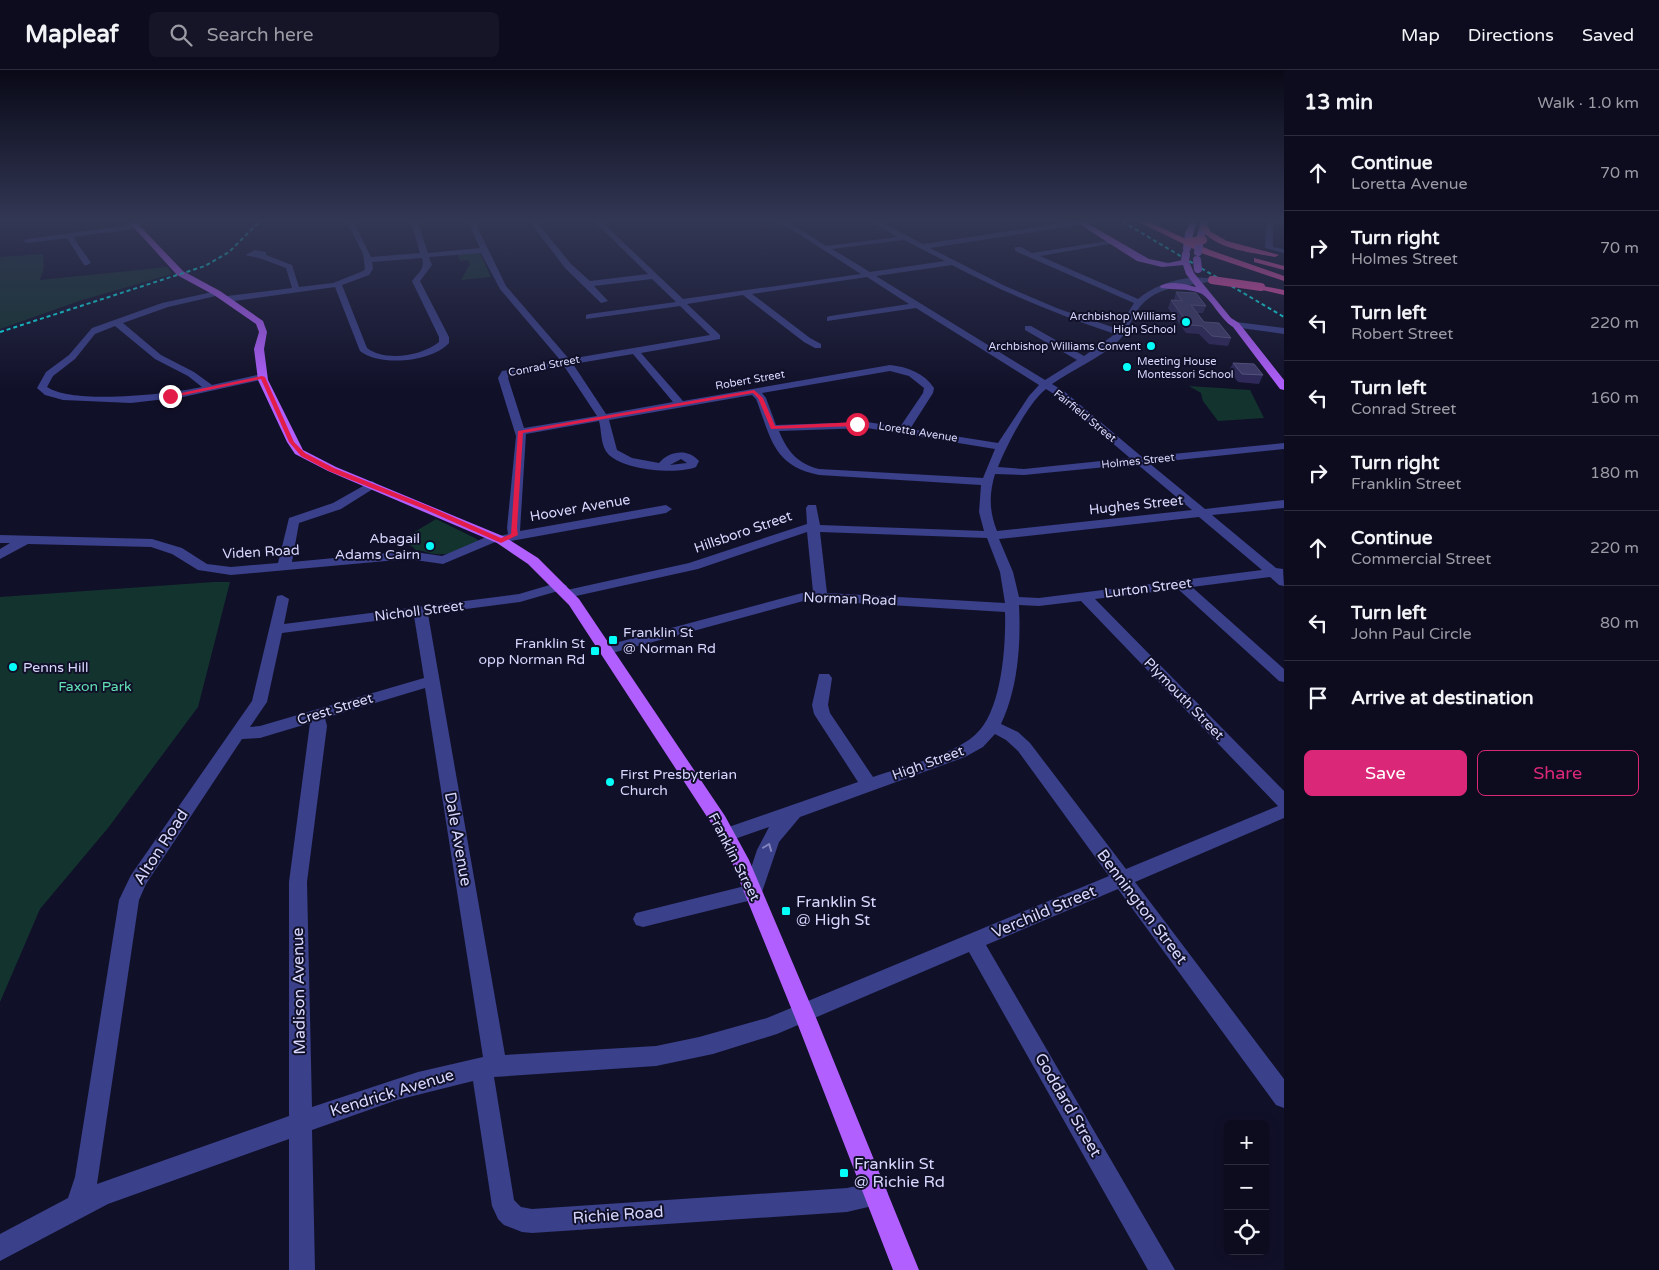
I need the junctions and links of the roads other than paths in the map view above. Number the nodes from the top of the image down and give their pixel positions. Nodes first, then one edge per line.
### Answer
1 (192, 278) edge
2 (293, 278) edge
3 (352, 278) edge
4 (417, 278) edge
5 (499, 278) edge
6 (581, 278) edge
7 (638, 278) edge
8 (656, 278) edge
9 (848, 278) edge
10 (873, 278) edge
11 (982, 278) edge
12 (1084, 278) edge
13 (1159, 278) edge
14 (1195, 278) edge
15 (1199, 278) edge
16 (1200, 278) edge
17 (1205, 278) edge
18 (336, 284) junction
19 (588, 284) junction
20 (1162, 287) junction
21 (296, 289) junction
22 (217, 292) junction
23 (745, 293) junction
24 (1284, 293) edge
25 (1207, 294) junction
26 (227, 299) junction
27 (604, 301) dead end
28 (682, 302) junction
29 (1140, 302) junction
30 (917, 305) junction
31 (589, 316) dead end
32 (830, 319) dead end
33 (116, 322) junction
34 (1236, 325) junction
35 (1022, 326) dead end
36 (1284, 330) edge
37 (1120, 333) junction
38 (818, 346) dead end
39 (634, 350) junction
40 (1085, 361) junction
41 (566, 362) junction
42 (262, 377) junction
43 (1046, 384) junction
44 (1284, 387) edge
45 (210, 388) junction
46 (754, 392) junction
47 (680, 404) junction
48 (603, 418) junction
49 (773, 428) junction
50 (904, 430) junction
51 (520, 432) junction
52 (1284, 446) edge
53 (1001, 447) junction
54 (1139, 460) junction
55 (663, 466) dead end
56 (989, 476) junction
57 (372, 485) junction
58 (1284, 504) edge
59 (812, 508) dead end
60 (666, 509) dead end
61 (1201, 513) junction
62 (814, 528) junction
63 (515, 535) junction
64 (992, 536) junction
65 (0, 539) edge
66 (26, 539) junction
67 (498, 539) junction
68 (0, 555) edge
69 (284, 567) junction
70 (1278, 572) edge
71 (1284, 582) edge
72 (1181, 584) junction
73 (564, 590) junction
74 (820, 596) junction
75 (1084, 596) junction
76 (282, 599) dead end
77 (1012, 604) junction
78 (420, 610) junction
79 (276, 629) junction
80 (605, 650) junction
81 (1284, 677) edge
82 (824, 678) dead end
83 (431, 681) junction
84 (317, 715) junction
85 (992, 726) junction
86 (238, 734) junction
87 (869, 785) junction
88 (1284, 802) edge
89 (797, 811) junction
90 (1284, 812) edge
91 (726, 835) junction
92 (1121, 879) junction
93 (753, 892) junction
94 (643, 919) dead end
95 (973, 941) junction
96 (804, 1013) junction
97 (489, 1068) junction
98 (1284, 1097) edge
99 (301, 1123) junction
100 (876, 1194) junction
101 (78, 1205) junction
102 (0, 1248) edge
103 (302, 1270) edge
104 (906, 1270) edge
105 (1162, 1270) edge

1 - 22 main road
2 - 21 street
3 - 18 street
4 - 18 street
5 - 41 street
6 - 19 street
7 - 19 street
8 - 28 street
9 - 23 street
10 - 30 street, Fairfield Street
11 - 37 street
12 - 29 street
13 - 20 main road
14 - 20 street
15 - 25 main road
16 - 34 main road
17 - 24 highway, bridge
18 - 21 street
19 - 27 street
20 - 25 main road
20 - 29 street, High Street
21 - 26 street
22 - 26 main road
22 - 33 street
23 - 28 street
23 - 38 street
25 - 34 main road
26 - 42 main road, Franklin Street
28 - 31 street
28 - 39 street, Conrad Street
29 - 37 street, High Street
30 - 32 street
30 - 43 street, Fairfield Street
33 - 45 street
33 - 45 street
34 - 36 street
34 - 44 main road
35 - 40 street
37 - 40 street, High Street
39 - 41 street, Conrad Street
39 - 47 street
40 - 43 street, High Street
41 - 48 street
41 - 51 street, Conrad Street
42 - 45 street
42 - 57 main road, Franklin Street
43 - 53 street, High Street
43 - 54 street, Fairfield Street
46 - 47 street, Robert Street
46 - 49 street, Holmes Street
46 - 50 street, Robert Street
47 - 48 street, Robert Street
48 - 51 street, Robert Street
48 - 55 street
49 - 50 street, Loretta Avenue
49 - 56 street, Holmes Street
50 - 53 street, Loretta Avenue
51 - 63 street, Conrad Street
52 - 54 street, Holmes Street
53 - 56 street, High Street
54 - 56 street, Holmes Street
54 - 61 street, Fairfield Street
56 - 64 street, High Street
57 - 67 main road, Franklin Street
57 - 69 street
58 - 61 street, Hughes Street
59 - 62 street
60 - 63 street, Hoover Avenue
61 - 64 street, Hughes Street
61 - 70 street, Fairfield Street
62 - 64 street, Hillsboro Street
62 - 73 street, Hillsboro Street
62 - 74 street
63 - 67 street, Hoover Avenue
64 - 77 street, High Street
65 - 66 street, Viden Road
66 - 68 street
66 - 69 street, Viden Road
67 - 69 street, Viden Road
67 - 73 main road, Franklin Street
70 - 71 street, Fairfield Street
70 - 72 street, Lurton Street
72 - 75 street, Lurton Street
72 - 81 street
73 - 78 street, Nicholl Street
73 - 80 main road, Franklin Street
74 - 77 street, Norman Road
74 - 80 street, Norman Road
75 - 77 street, Lurton Street
75 - 88 street, Plymouth Street
76 - 79 street, Alton Road
77 - 85 street, High Street
78 - 79 street, Nicholl Street
78 - 83 street, Dale Avenue
79 - 86 street, Alton Road
80 - 91 main road, Franklin Street
82 - 87 street
83 - 84 street, Crest Street
83 - 97 street, Dale Avenue
84 - 86 street, Crest Street
84 - 99 street, Madison Avenue
85 - 87 street, High Street
85 - 92 street, Bennington Street
86 - 101 street, Alton Road
87 - 89 street, High Street
89 - 91 street, High Street
93 -> 89 street
90 - 92 street, Verchild Street
91 - 93 main road, Franklin Street
92 - 95 street, Verchild Street
92 - 98 street, Bennington Street
93 - 94 street
93 - 96 main road, Franklin Street
95 - 96 street, Verchild Street
95 - 105 street, Goddard Street
96 - 97 street, Kendrick Avenue
96 - 100 main road, Franklin Street
97 - 99 street, Kendrick Avenue
97 - 100 street, Richie Road
99 - 101 street, Kendrick Avenue
99 - 103 street, Madison Avenue
100 - 104 main road, Franklin Street
101 - 102 street, Kendrick Avenue

